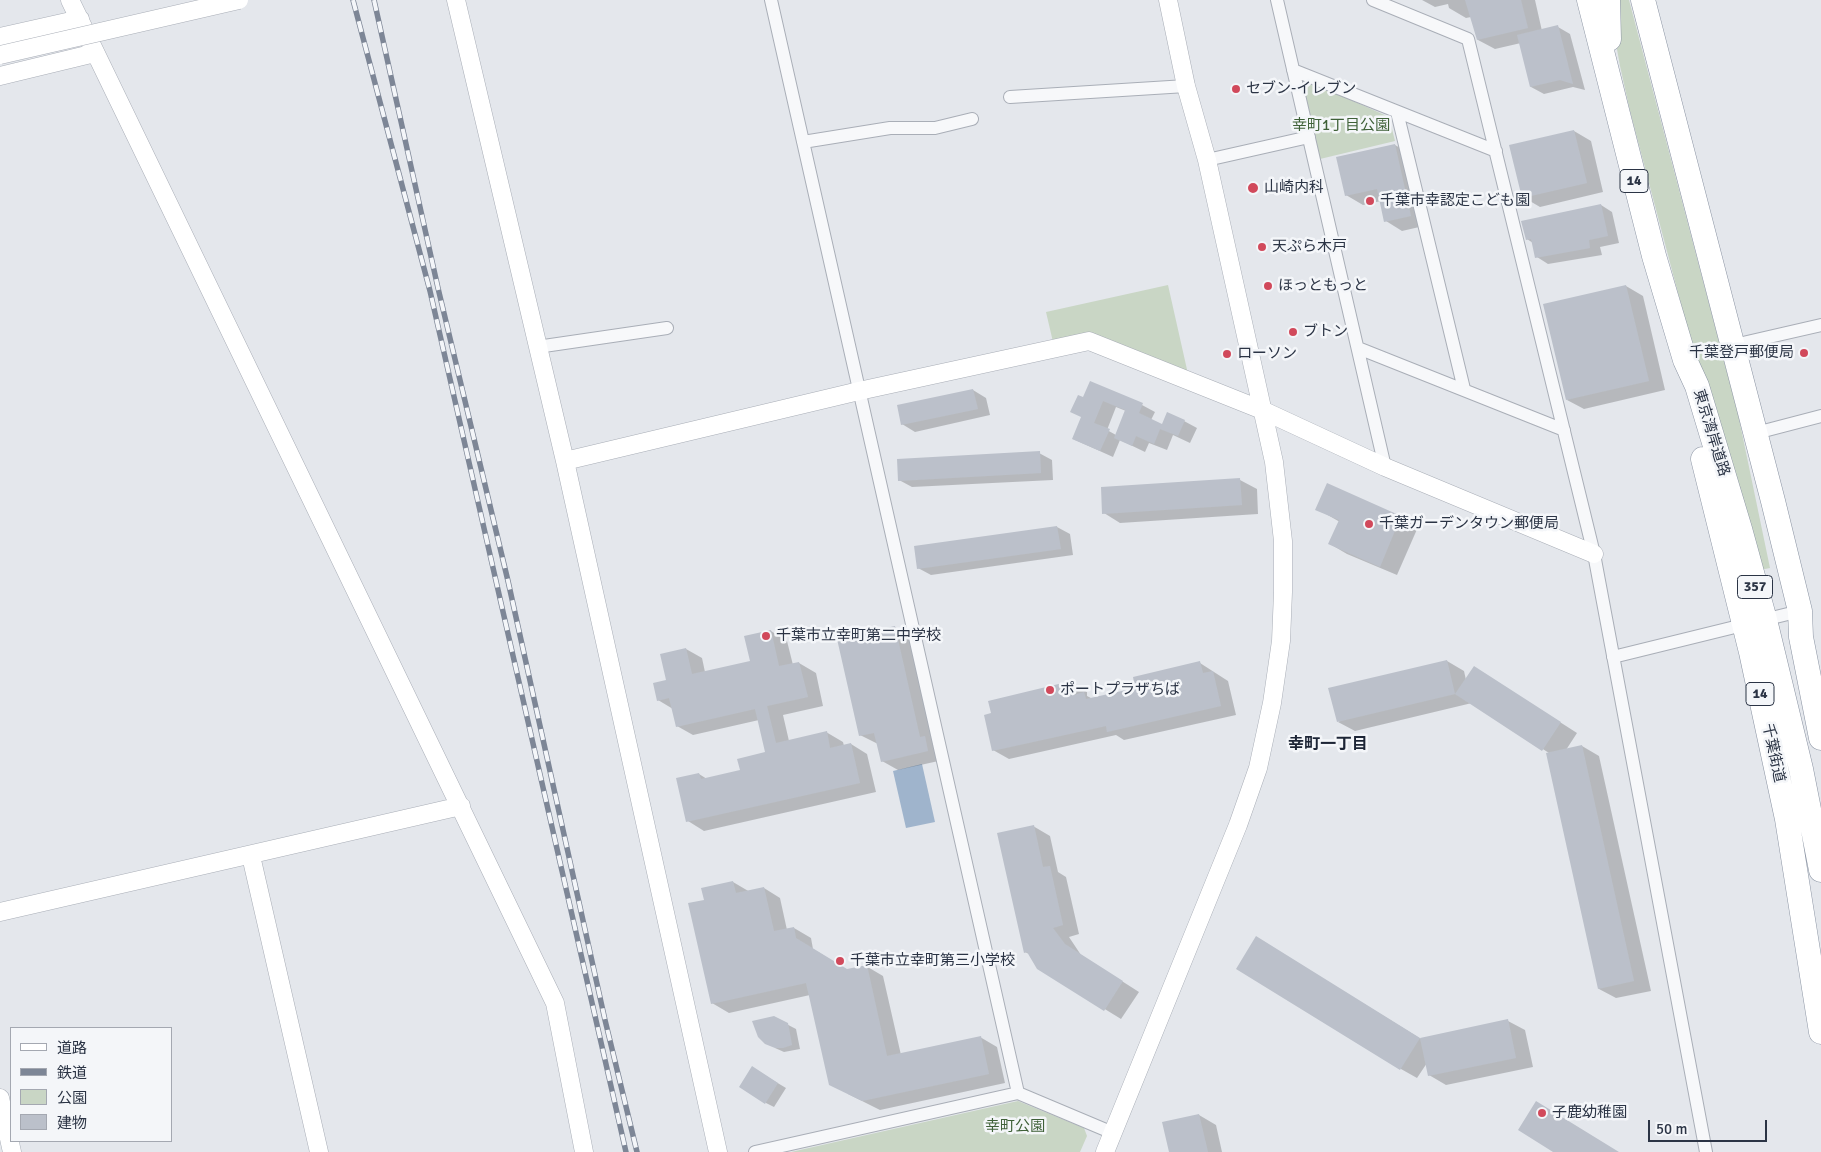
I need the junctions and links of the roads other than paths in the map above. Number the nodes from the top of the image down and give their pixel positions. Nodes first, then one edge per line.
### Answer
1 (70, 0) edge
2 (239, 0) edge
3 (456, 0) edge
4 (771, 0) edge
5 (1168, 0) edge
6 (1277, 0) edge
7 (1373, 0) edge
8 (1589, 0) edge
9 (1608, 0) edge
10 (1643, 0) edge
11 (80, 19) junction
12 (0, 37) edge
13 (95, 53) junction
14 (0, 54) edge
15 (1293, 70) junction
16 (0, 76) edge
17 (1609, 79) junction
18 (1186, 86) junction
19 (1010, 97) dead end
20 (1397, 112) junction
21 (972, 119) dead end
22 (1309, 137) junction
23 (803, 142) junction
24 (1496, 151) junction
25 (1207, 160) junction
26 (1821, 325) edge
27 (667, 328) dead end
28 (1734, 345) junction
29 (538, 347) junction
30 (1358, 348) junction
31 (1464, 389) junction
32 (860, 391) junction
33 (1262, 410) junction
34 (1821, 416) edge
35 (1564, 430) junction
36 (1756, 433) junction
37 (565, 461) junction
38 (1385, 467) junction
39 (1594, 554) junction
40 (1800, 612) junction
41 (1755, 622) junction
42 (1613, 657) junction
43 (1821, 664) edge
44 (1821, 738) edge
45 (460, 806) junction
46 (251, 856) junction
47 (1821, 870) edge
48 (0, 912) edge
49 (1821, 1032) edge
50 (1018, 1093) junction
51 (0, 1098) edge
52 (1113, 1133) junction
53 (12, 1152) edge
54 (319, 1152) edge
55 (584, 1152) edge
56 (718, 1152) edge
57 (756, 1152) edge
58 (1106, 1152) edge
59 (1706, 1152) edge

1 - 11 street
2 - 14 street, bridge
3 - 29 street
4 - 23 street
5 - 18 street
6 - 15 street
7 - 24 street
8 - 17 highway, 14
9 - 17 highway
10 - 28 highway
11 - 12 street
11 - 13 street
13 - 16 street
13 - 45 street
15 - 20 street
15 - 22 street
17 - 41 highway, 千葉街道 / 14
18 - 19 street
18 - 25 street
20 - 24 street
20 - 31 street
21 - 23 street
22 - 25 street
22 - 30 street
23 - 32 street
24 - 35 street
25 - 33 street
26 - 28 street
27 - 29 street
28 - 36 highway
29 - 37 street
30 - 31 street
30 - 38 street
31 - 35 street
32 - 33 street
32 - 37 street
32 - 50 street
33 - 38 street
33 - 52 street
34 - 36 street
35 - 39 street
36 - 40 highway
37 - 56 street
38 - 39 street
39 - 42 street
40 - 41 street
40 - 43 highway
40 - 44 highway
41 - 42 street
41 - 47 highway, 357
41 - 49 highway, 千葉街道 / 14
42 - 59 street
45 - 46 street
45 - 55 street
46 - 48 street
46 - 54 street
50 - 52 street
50 - 57 street
51 - 53 street
52 - 58 street

